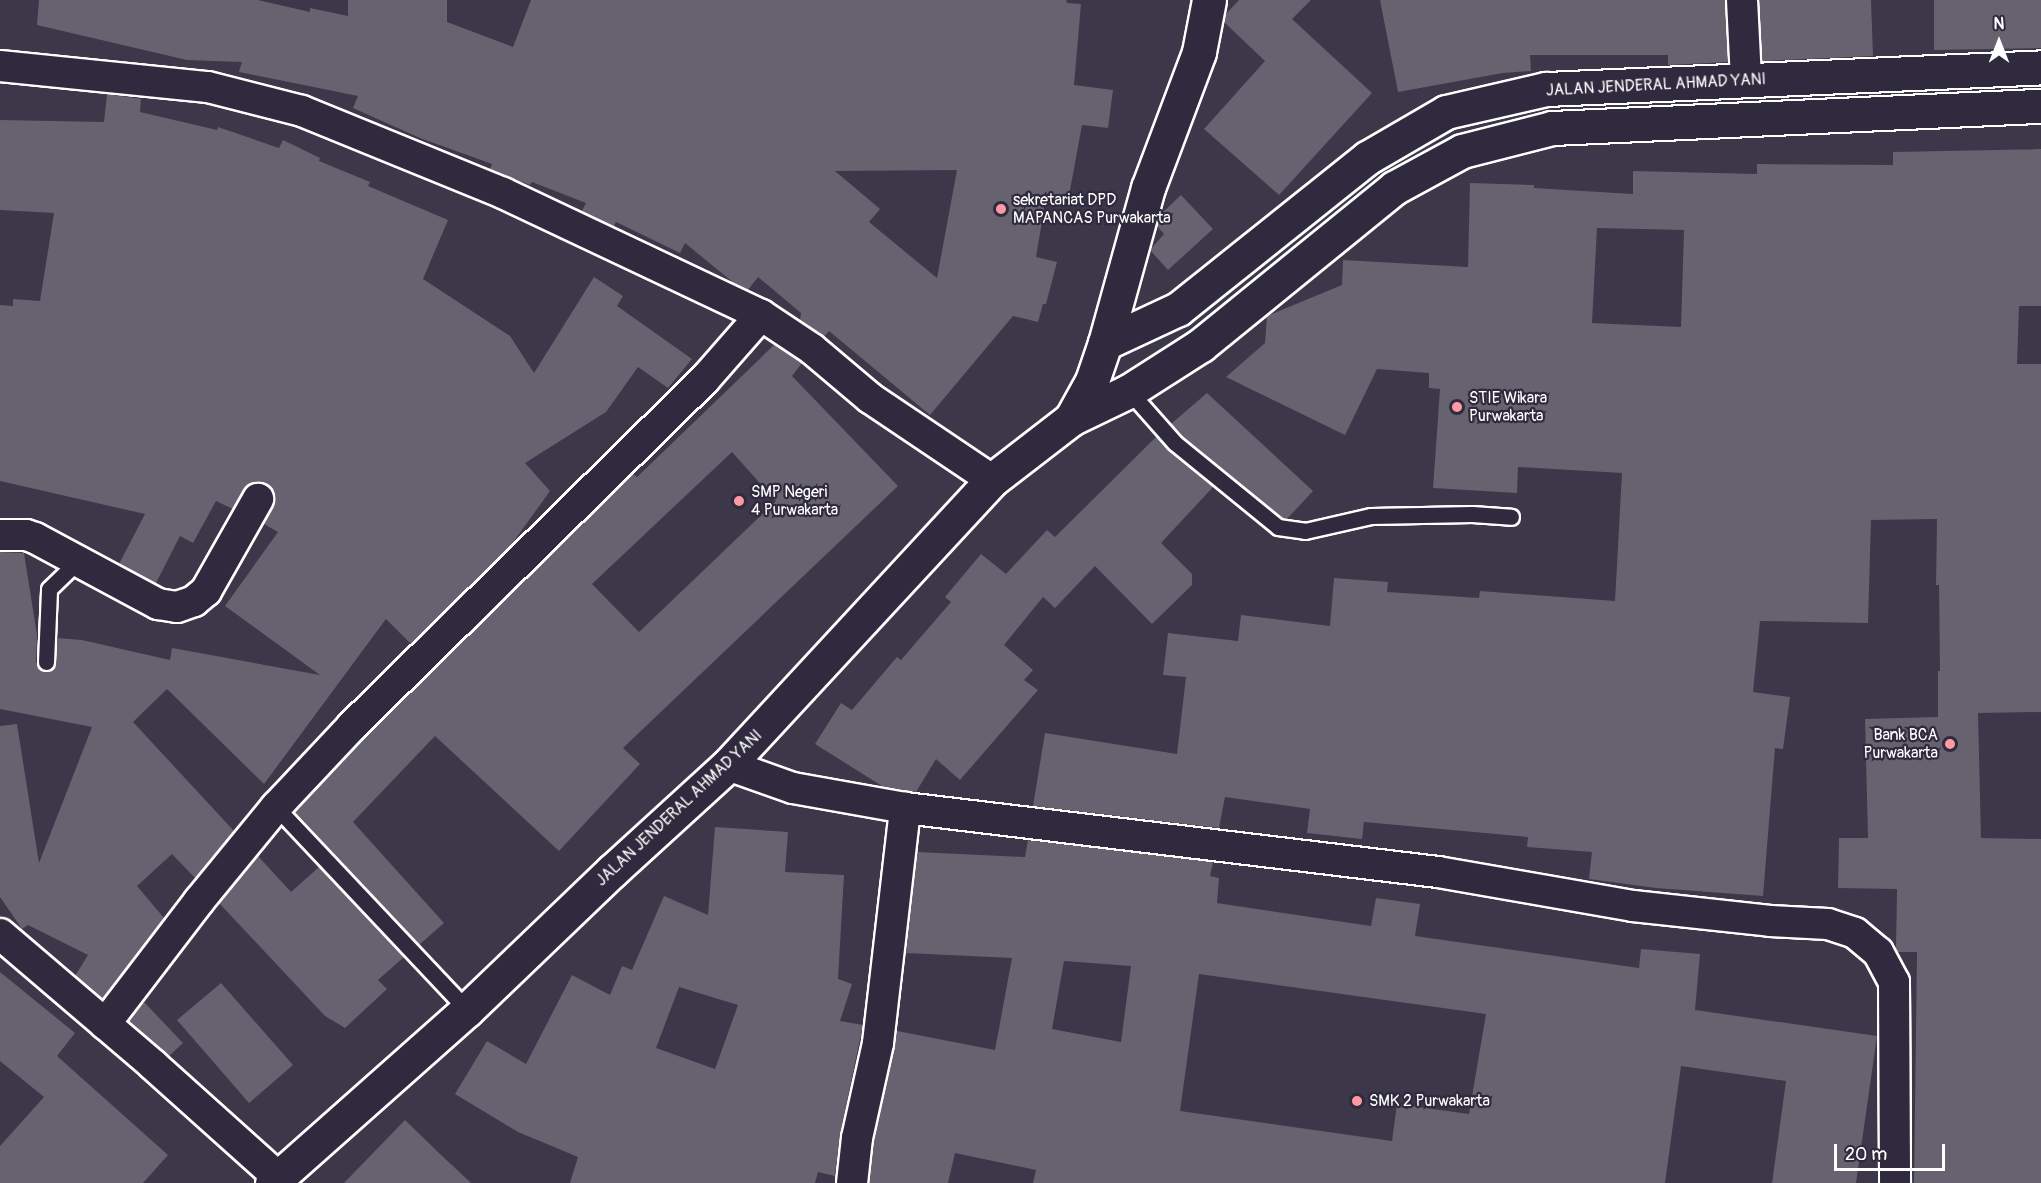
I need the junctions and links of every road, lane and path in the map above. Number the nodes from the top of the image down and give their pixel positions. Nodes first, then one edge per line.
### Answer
1 (1209, 0) edge
2 (1742, 0) edge
3 (0, 66) edge
4 (2041, 67) edge
5 (1746, 80) junction
6 (1638, 86) junction
7 (2041, 106) edge
8 (1640, 124) junction
9 (1367, 158) junction
10 (1394, 188) junction
11 (761, 315) junction
12 (1106, 343) junction
13 (1129, 391) junction
14 (1071, 418) junction
15 (992, 480) junction
16 (258, 500) dead end
17 (1511, 517) dead end
18 (0, 535) edge
19 (76, 562) junction
20 (46, 662) dead end
21 (728, 765) junction
22 (276, 807) junction
23 (905, 808) junction
24 (0, 934) edge
25 (467, 1010) junction
26 (105, 1024) junction
27 (275, 1180) edge
28 (852, 1183) edge
29 (1895, 1183) edge

1 - 12 main road
2 - 5 street
3 - 11 street
4 - 5 main road, JALAN JENDERAL AHMAD YANI
5 - 6 main road, JALAN JENDERAL AHMAD YANI
6 - 8 main road
6 - 9 main road, JALAN JENDERAL AHMAD YANI
7 - 8 main road, JALAN JENDERAL AHMAD YANI
8 - 10 main road, JALAN JENDERAL AHMAD YANI
9 - 10 main road
9 - 12 main road, JALAN JENDERAL AHMAD YANI
10 - 13 main road, JALAN JENDERAL AHMAD YANI
11 - 15 street
11 - 22 street
12 - 14 main road, JALAN JENDERAL AHMAD YANI
13 - 14 main road, JALAN JENDERAL AHMAD YANI
13 - 17 lane
14 - 15 main road, JALAN JENDERAL AHMAD YANI
15 - 21 main road, JALAN JENDERAL AHMAD YANI
16 - 19 street
18 - 19 street
19 - 20 lane
21 - 23 street
21 - 25 main road, JALAN JENDERAL AHMAD YANI
22 - 25 lane
22 - 26 street
23 - 28 street
23 - 29 street
24 - 26 street
25 - 27 main road, JALAN JENDERAL AHMAD YANI
26 - 27 street

